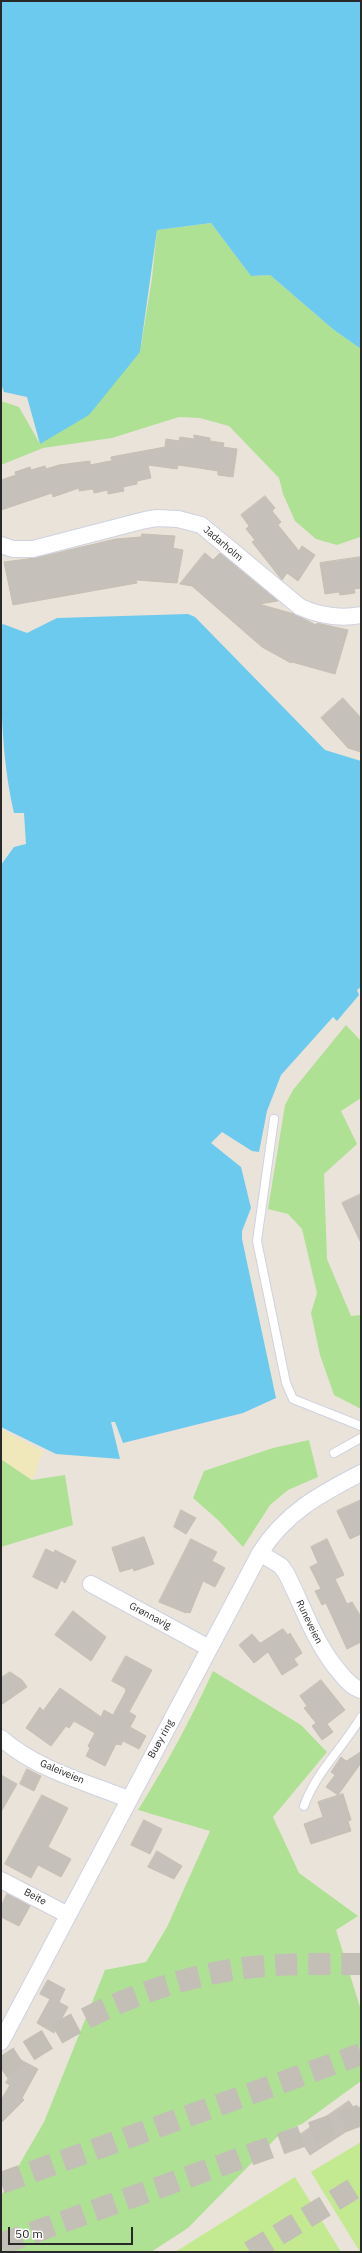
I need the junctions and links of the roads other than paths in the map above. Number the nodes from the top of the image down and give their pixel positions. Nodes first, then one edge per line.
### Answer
1 (1, 544) edge
2 (361, 615) edge
3 (274, 1119) dead end
4 (361, 1426) edge
5 (361, 1438) edge
6 (334, 1453) dead end
7 (361, 1473) edge
8 (260, 1553) junction
9 (91, 1584) dead end
10 (209, 1648) junction
11 (361, 1690) edge
12 (361, 1717) edge
13 (1, 1738) edge
14 (128, 1798) junction
15 (304, 1806) dead end
16 (1, 1880) edge
17 (68, 1915) junction
18 (1, 2042) edge

1 - 2 street, Jadarholm
3 - 4 lane
5 - 6 lane
7 - 8 street, Buøy ring
8 - 10 street, Buøy ring
8 - 11 street, Runeveien
9 - 10 street, Grønnavig
10 - 14 street, Buøy ring
12 - 15 lane
13 - 14 street, Galeiveien
14 - 17 street, Buøy ring
16 - 17 street, Beite
17 - 18 street, Buøy ring

